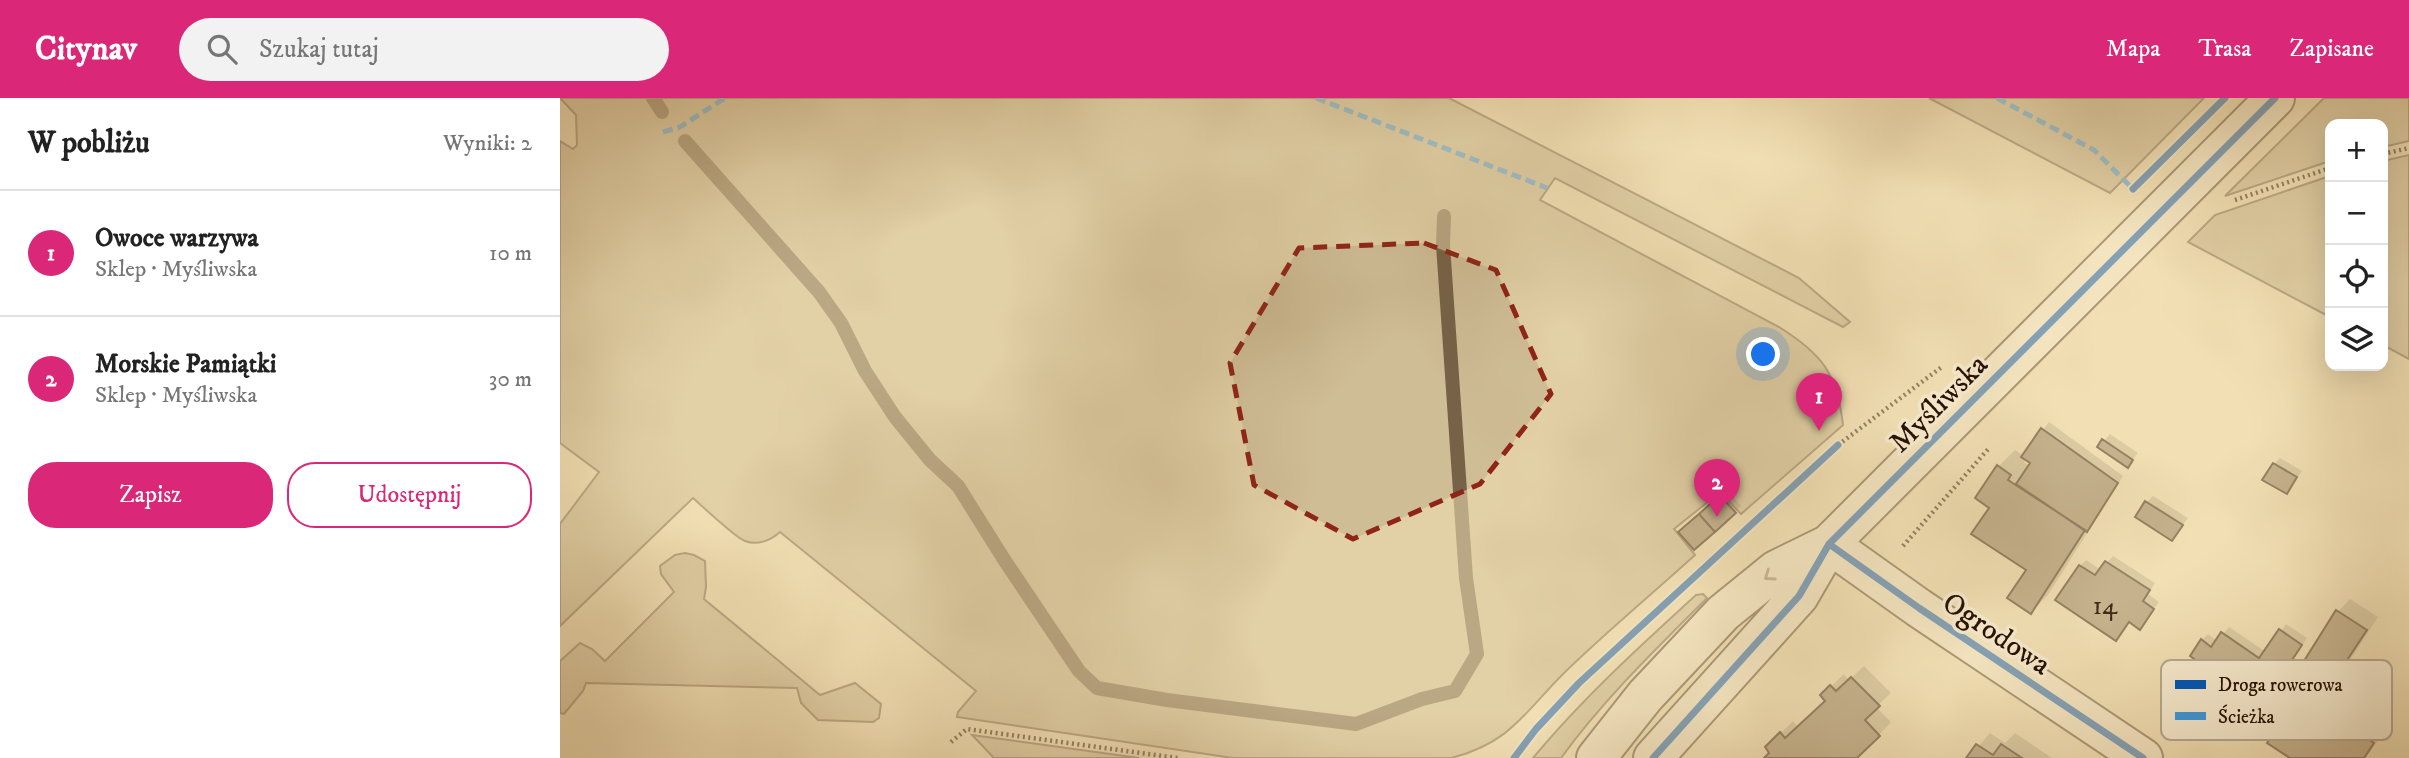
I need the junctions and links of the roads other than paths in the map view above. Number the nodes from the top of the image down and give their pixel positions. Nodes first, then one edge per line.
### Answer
1 (2275, 98) edge
2 (1829, 544) junction
3 (1597, 758) edge
4 (1653, 758) edge
5 (2143, 758) edge

1 - 2 street, Myśliwska
2 -> 3 street, Myśliwska
2 - 4 street, Myśliwska
2 - 5 street, Ogrodowa

